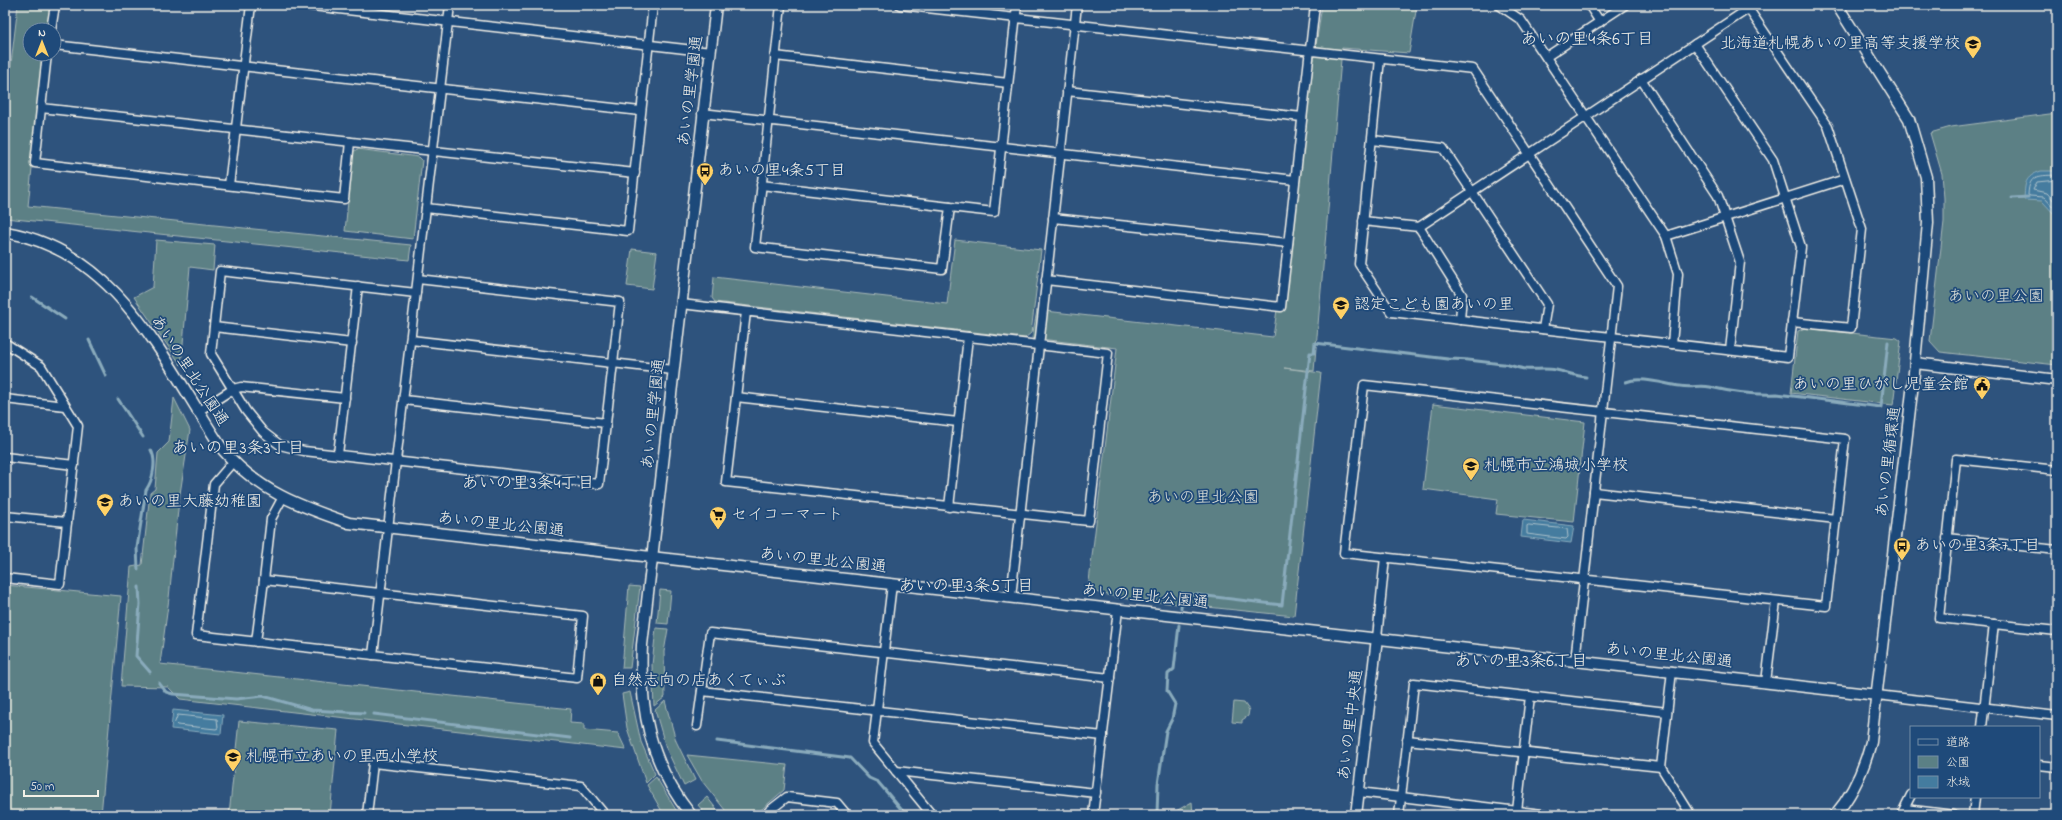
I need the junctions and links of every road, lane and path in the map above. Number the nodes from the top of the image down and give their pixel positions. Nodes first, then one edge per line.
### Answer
1 (55, 5) edge
2 (251, 5) edge
3 (304, 5) edge
4 (450, 5) edge
5 (653, 5) edge
6 (716, 5) edge
7 (780, 5) edge
8 (900, 5) edge
9 (1017, 5) edge
10 (1077, 5) edge
11 (1315, 5) edge
12 (1499, 5) edge
13 (1590, 5) edge
14 (1625, 5) edge
15 (1837, 5) edge
16 (1749, 6) edge
17 (1015, 18) junction
18 (448, 21) junction
19 (52, 22) edge
20 (1600, 22) junction
21 (1075, 24) junction
22 (649, 44) junction
23 (1695, 44) junction
24 (62, 46) edge
25 (1309, 51) junction
26 (711, 52) junction
27 (775, 56) junction
28 (1546, 57) junction
29 (1380, 59) junction
30 (46, 62) edge
31 (243, 66) junction
32 (1641, 79) junction
33 (1008, 82) junction
34 (439, 89) junction
35 (1067, 91) junction
36 (41, 108) junction
37 (640, 111) junction
38 (702, 113) junction
39 (1585, 116) junction
40 (1302, 117) junction
41 (768, 121) junction
42 (236, 130) junction
43 (1372, 140) junction
44 (350, 142) junction
45 (1001, 148) junction
46 (432, 152) junction
47 (1529, 153) junction
48 (1060, 154) junction
49 (635, 174) junction
50 (1845, 179) junction
51 (1295, 180) junction
52 (229, 185) junction
53 (762, 186) junction
54 (1472, 191) junction
55 (1785, 198) junction
56 (950, 207) junction
57 (426, 208) junction
58 (1725, 217) junction
59 (1053, 218) junction
60 (1363, 221) junction
61 (1419, 227) junction
62 (5, 232) edge
63 (1666, 236) junction
64 (1288, 243) junction
65 (418, 279) junction
66 (1046, 280) junction
67 (358, 286) junction
68 (416, 293) junction
69 (681, 304) junction
70 (746, 312) junction
71 (1460, 320) junction
72 (1792, 322) junction
73 (214, 327) junction
74 (1543, 329) junction
75 (968, 337) junction
76 (1612, 337) junction
77 (411, 340) junction
78 (5, 343) edge
79 (352, 343) junction
80 (1672, 344) junction
81 (1039, 346) junction
82 (1730, 350) junction
83 (612, 363) junction
84 (1915, 363) junction
85 (674, 370) junction
86 (2057, 380) edge
87 (233, 390) junction
88 (736, 397) junction
89 (345, 398) junction
90 (5, 399) edge
91 (404, 400) junction
92 (65, 406) junction
93 (197, 412) junction
94 (1603, 412) junction
95 (958, 422) junction
96 (606, 423) junction
97 (338, 454) junction
98 (5, 457) edge
99 (233, 462) junction
100 (397, 462) junction
101 (74, 464) junction
102 (2057, 470) edge
103 (1594, 492) junction
104 (283, 497) junction
105 (949, 507) junction
106 (1020, 514) junction
107 (5, 516) edge
108 (1836, 519) junction
109 (67, 522) junction
110 (389, 528) junction
111 (1947, 538) junction
112 (2057, 550) edge
113 (653, 557) junction
114 (1385, 557) junction
115 (5, 578) edge
116 (264, 580) junction
117 (1584, 580) junction
118 (892, 584) junction
119 (381, 593) junction
120 (1010, 597) junction
121 (1776, 601) junction
122 (1118, 610) junction
123 (1994, 624) junction
124 (2057, 631) edge
125 (1377, 638) junction
126 (256, 642) junction
127 (884, 653) junction
128 (373, 655) junction
129 (1575, 661) junction
130 (1672, 672) junction
131 (1110, 678) junction
132 (1766, 682) junction
133 (702, 691) junction
134 (1877, 695) junction
135 (1530, 696) junction
136 (1984, 707) junction
137 (876, 710) junction
138 (1667, 712) junction
139 (2057, 716) edge
140 (697, 726) dead end
141 (1982, 726) edge
142 (1103, 736) junction
143 (1407, 740) junction
144 (1524, 753) junction
145 (2040, 765) edge
146 (1661, 767) junction
147 (2057, 767) edge
148 (896, 771) junction
149 (1359, 792) junction
150 (1096, 793) junction
151 (1910, 797) edge
152 (1400, 798) junction
153 (1975, 798) edge
154 (1517, 811) junction
155 (1903, 812) edge
156 (367, 815) edge
157 (605, 815) edge
158 (691, 815) edge
159 (772, 815) edge
160 (847, 815) edge
161 (932, 815) edge
162 (1093, 815) edge
163 (1356, 815) edge
164 (1399, 815) edge
165 (1551, 815) edge
166 (1691, 815) edge
167 (1835, 815) edge
168 (1954, 815) edge
169 (1973, 815) edge

1 - 19 street
2 - 31 street
3 - 18 street
4 - 18 street
5 - 22 street
6 - 26 street, あいの里学園通
7 - 27 street
8 - 17 street
9 - 17 street
10 - 21 street
11 - 25 street
12 - 28 street
13 - 20 street
14 - 20 street
15 - 84 street, あいの里循環通
16 - 23 street
16 - 50 street
17 - 21 street
17 - 33 street
18 - 22 street
18 - 34 street
20 - 28 street
21 - 25 street
21 - 35 street
22 - 26 street
22 - 37 street
23 - 32 street
23 - 55 street
24 - 31 street
25 - 29 street
25 - 40 street
26 - 38 street, あいの里学園通
27 - 33 street
27 - 41 street
28 - 39 street
29 - 43 street
29 - 47 street
30 - 36 street
31 - 34 street
31 - 42 street
32 - 39 street
32 - 58 street
33 - 45 street
34 - 37 street
34 - 46 street
35 - 40 street
35 - 48 street
36 - 42 street
36 - 52 street
37 - 49 street
38 - 41 street
38 - 69 street, あいの里学園通
39 - 47 street
39 - 63 street
40 - 51 street
41 - 45 street
41 - 53 street
42 - 44 street
42 - 52 street
43 - 54 street
43 - 60 street
44 - 46 street
44 - 52 street
45 - 48 street
45 - 56 street
46 - 49 street
46 - 57 street
47 - 54 street
47 - 76 street
48 - 51 street
48 - 59 street
49 - 57 street
50 - 55 street
50 - 72 street
51 - 64 street
53 - 56 street
53 - 56 street
54 - 61 street
54 - 74 street
55 - 58 street
55 - 72 street
57 - 65 street
58 - 63 street
58 - 82 street
59 - 64 street
59 - 66 street
60 - 61 street
60 - 71 street
61 - 71 street
62 - 93 street, あいの里北公園通
63 - 80 street
64 - 66 street
65 - 68 street
65 - 83 street
66 - 81 street
67 - 68 street
67 - 73 street
67 - 79 street
68 - 77 street
69 - 70 street
69 - 85 street, あいの里学園通
70 - 75 street
70 - 88 street
71 - 74 street
72 - 82 street
73 - 79 street
73 - 87 street
74 - 76 street
75 - 81 street
75 - 95 street
76 - 80 street
76 - 94 street
77 - 83 street
77 - 91 street
78 - 92 street
79 - 89 street
80 - 82 street
81 - 106 street
81 - 106 street
83 - 85 street
83 - 96 street
84 - 86 street
84 - 134 street, あいの里循環通
85 - 113 street, あいの里学園通
87 - 89 street
87 - 93 street
87 - 97 street
88 - 95 street
88 - 105 street
89 - 97 street
90 - 92 street
91 - 96 street
91 - 100 street
92 - 101 street
93 - 99 street, あいの里北公園通
94 - 103 street
94 - 108 street
94 - 114 street
95 - 105 street
96 - 100 street
97 - 100 street
98 - 101 street
99 - 104 street, あいの里北公園通
99 - 126 street
100 - 110 street
101 - 109 street
102 - 111 street
103 - 108 street
103 - 117 street
104 - 110 street, あいの里北公園通
104 - 116 street
105 - 106 street
106 - 120 street
107 - 109 street
108 - 121 street
109 - 115 street
110 - 113 street, あいの里北公園通
110 - 119 street
111 - 112 street
111 - 123 street
113 - 118 street, あいの里北公園通
113 - 158 street, あいの里学園通
114 - 117 street
114 - 125 street
116 - 119 street
116 - 126 street
117 - 121 street
117 - 129 street
118 - 120 street, あいの里北公園通
118 - 127 street
119 - 128 street
119 - 128 street
120 - 122 street, あいの里北公園通
121 - 132 street
122 - 125 street, あいの里北公園通
122 - 131 street
123 - 124 street
123 - 136 street
125 - 129 street, あいの里北公園通
125 - 149 street, あいの里中央通
126 - 128 street
127 - 131 street
127 - 133 street
127 - 137 street
129 - 130 street, あいの里北公園通
130 - 132 street, あいの里北公園通
130 - 138 street
131 - 142 street
132 - 134 street, あいの里北公園通
133 - 137 street
133 - 140 street
134 - 136 street
134 - 167 street, あいの里循環通
135 - 138 street
135 - 143 street
135 - 144 street
136 - 139 street
136 - 141 street
137 - 142 street
137 - 148 street
138 - 146 street
142 - 150 street
143 - 144 street
143 - 152 street
144 - 146 street
144 - 154 street
145 - 147 street
146 - 166 street
148 - 150 street
148 - 161 street
149 - 152 street
149 - 163 street, あいの里中央通
150 - 162 street
151 - 155 street
152 - 154 street
152 - 164 street
153 - 169 street
154 - 165 street
155 - 168 street
156 - 157 street
159 - 160 street

